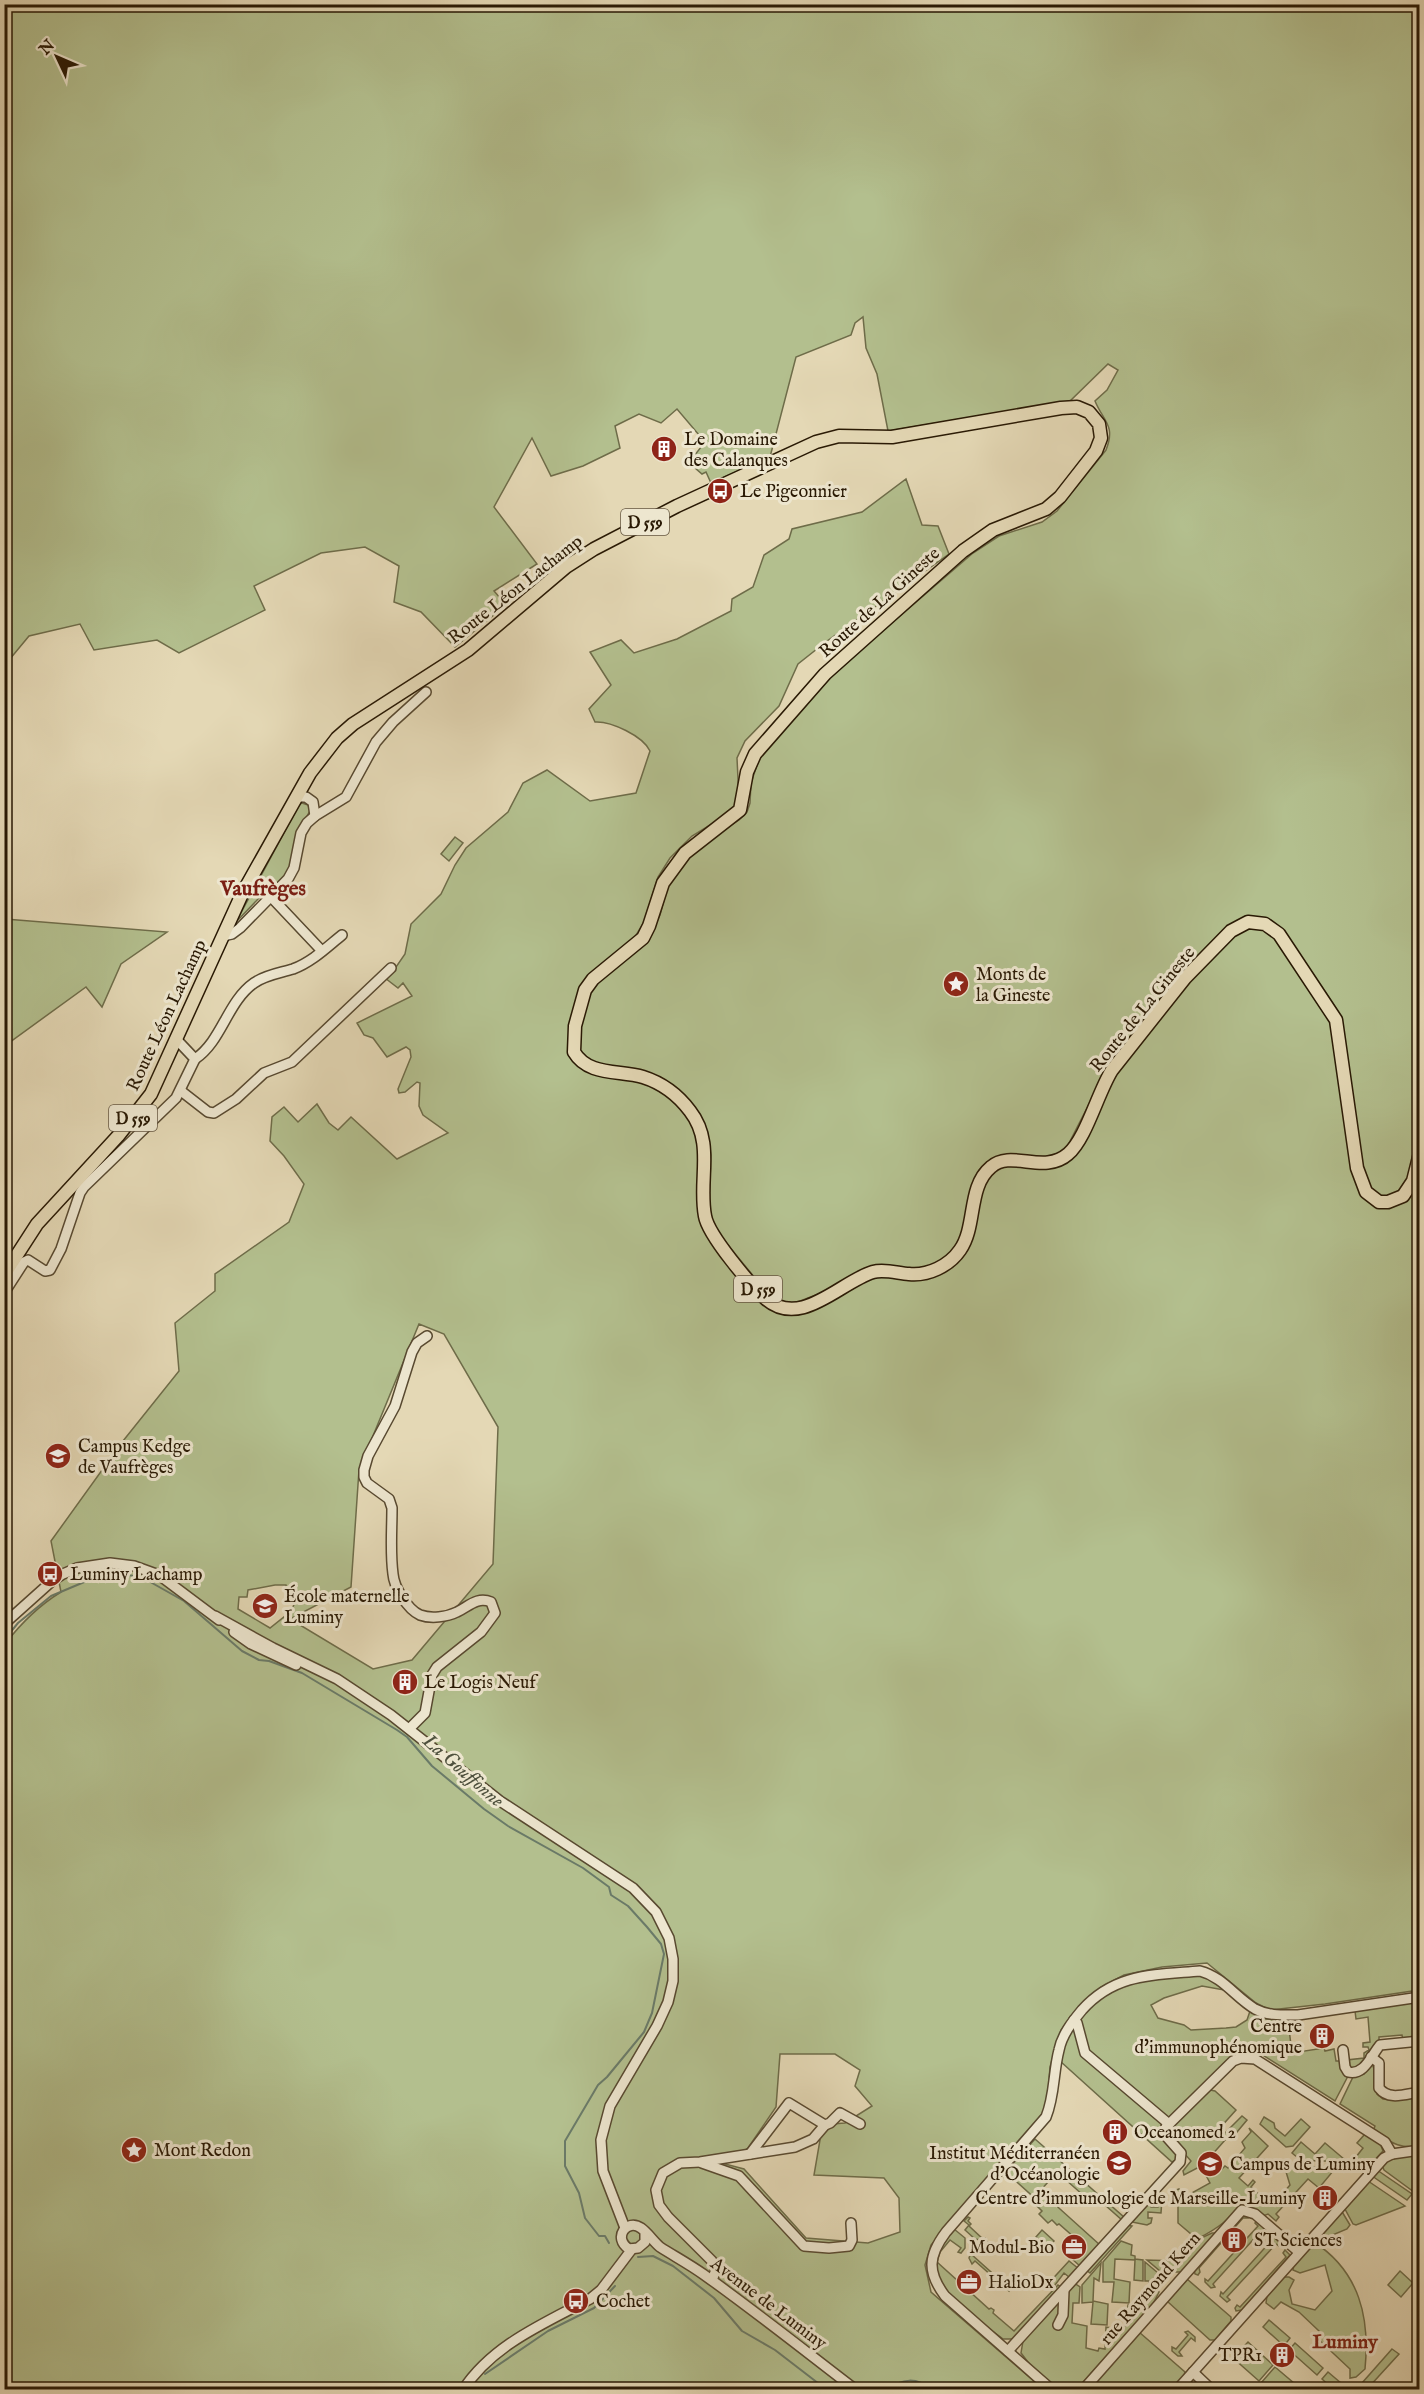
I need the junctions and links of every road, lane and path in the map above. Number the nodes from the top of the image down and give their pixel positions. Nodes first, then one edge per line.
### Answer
1 (1073, 407) joint
2 (426, 692) dead end
3 (297, 797) junction
4 (315, 816) junction
5 (271, 897) junction
6 (342, 935) dead end
7 (223, 936) junction
8 (322, 951) junction
9 (391, 968) dead end
10 (177, 1040) junction
11 (195, 1059) junction
12 (181, 1091) junction
13 (1419, 1153) edge
14 (4, 1275) edge
15 (4, 1293) edge
16 (427, 1336) dead end
17 (4, 1624) edge
18 (410, 1728) junction
19 (1419, 1997) edge
20 (1074, 2020) junction
21 (1419, 2041) edge
22 (1343, 2050) dead end
23 (1371, 2057) junction
24 (1419, 2092) edge
25 (860, 2124) dead end
26 (1168, 2124) junction
27 (825, 2125) junction
28 (1419, 2151) edge
29 (750, 2154) junction
30 (1392, 2154) junction
31 (700, 2162) junction
32 (851, 2223) dead end
33 (629, 2227) junction
34 (645, 2233) junction
35 (643, 2244) junction
36 (628, 2247) junction
37 (660, 2247) junction
38 (1299, 2252) junction
39 (712, 2280) junction
40 (1064, 2290) junction
41 (1058, 2325) dead end
42 (1008, 2351) junction
43 (1192, 2372) junction
44 (463, 2390) edge
45 (856, 2390) edge
46 (1052, 2390) edge
47 (1083, 2390) edge
48 (1177, 2390) edge
49 (1212, 2390) edge

1 - 3 main road, Route Léon Lachamp / D 559
1 - 13 main road, Route de La Gineste / D 559
2 - 4 street
3 - 4 street
3 - 7 main road, Route Léon Lachamp / D 559
4 - 5 street, Route Léon Lachamp
5 - 7 street, Route Léon Lachamp
5 - 8 street
6 - 8 street
7 - 10 main road, Route Léon Lachamp / D 559
8 - 11 street
9 - 12 street
10 - 11 street
10 - 14 main road, Route Léon Lachamp / D 559
11 - 12 street
12 - 15 street
16 - 18 street
17 - 18 street
18 - 33 street
19 - 20 street
20 - 26 street
20 - 42 street
21 - 23 street
22 - 23 street
23 - 24 street
25 - 27 street
26 - 30 street
26 - 40 street
27 - 29 street
27 - 29 street
28 - 30 street
29 - 31 street
30 - 38 street
31 - 32 street
31 - 39 street
33 - 34 street
33 - 36 street
34 - 35 street
34 - 37 street, Avenue de Luminy
35 - 36 street
35 - 37 street, Avenue de Luminy
36 - 44 street
37 - 39 street, Avenue de Luminy
38 - 43 street
38 - 47 street, rue Raymond Kern
39 - 45 street, Avenue de Luminy
40 - 41 street
40 - 42 street
42 - 46 street
43 - 48 street
43 - 49 street

